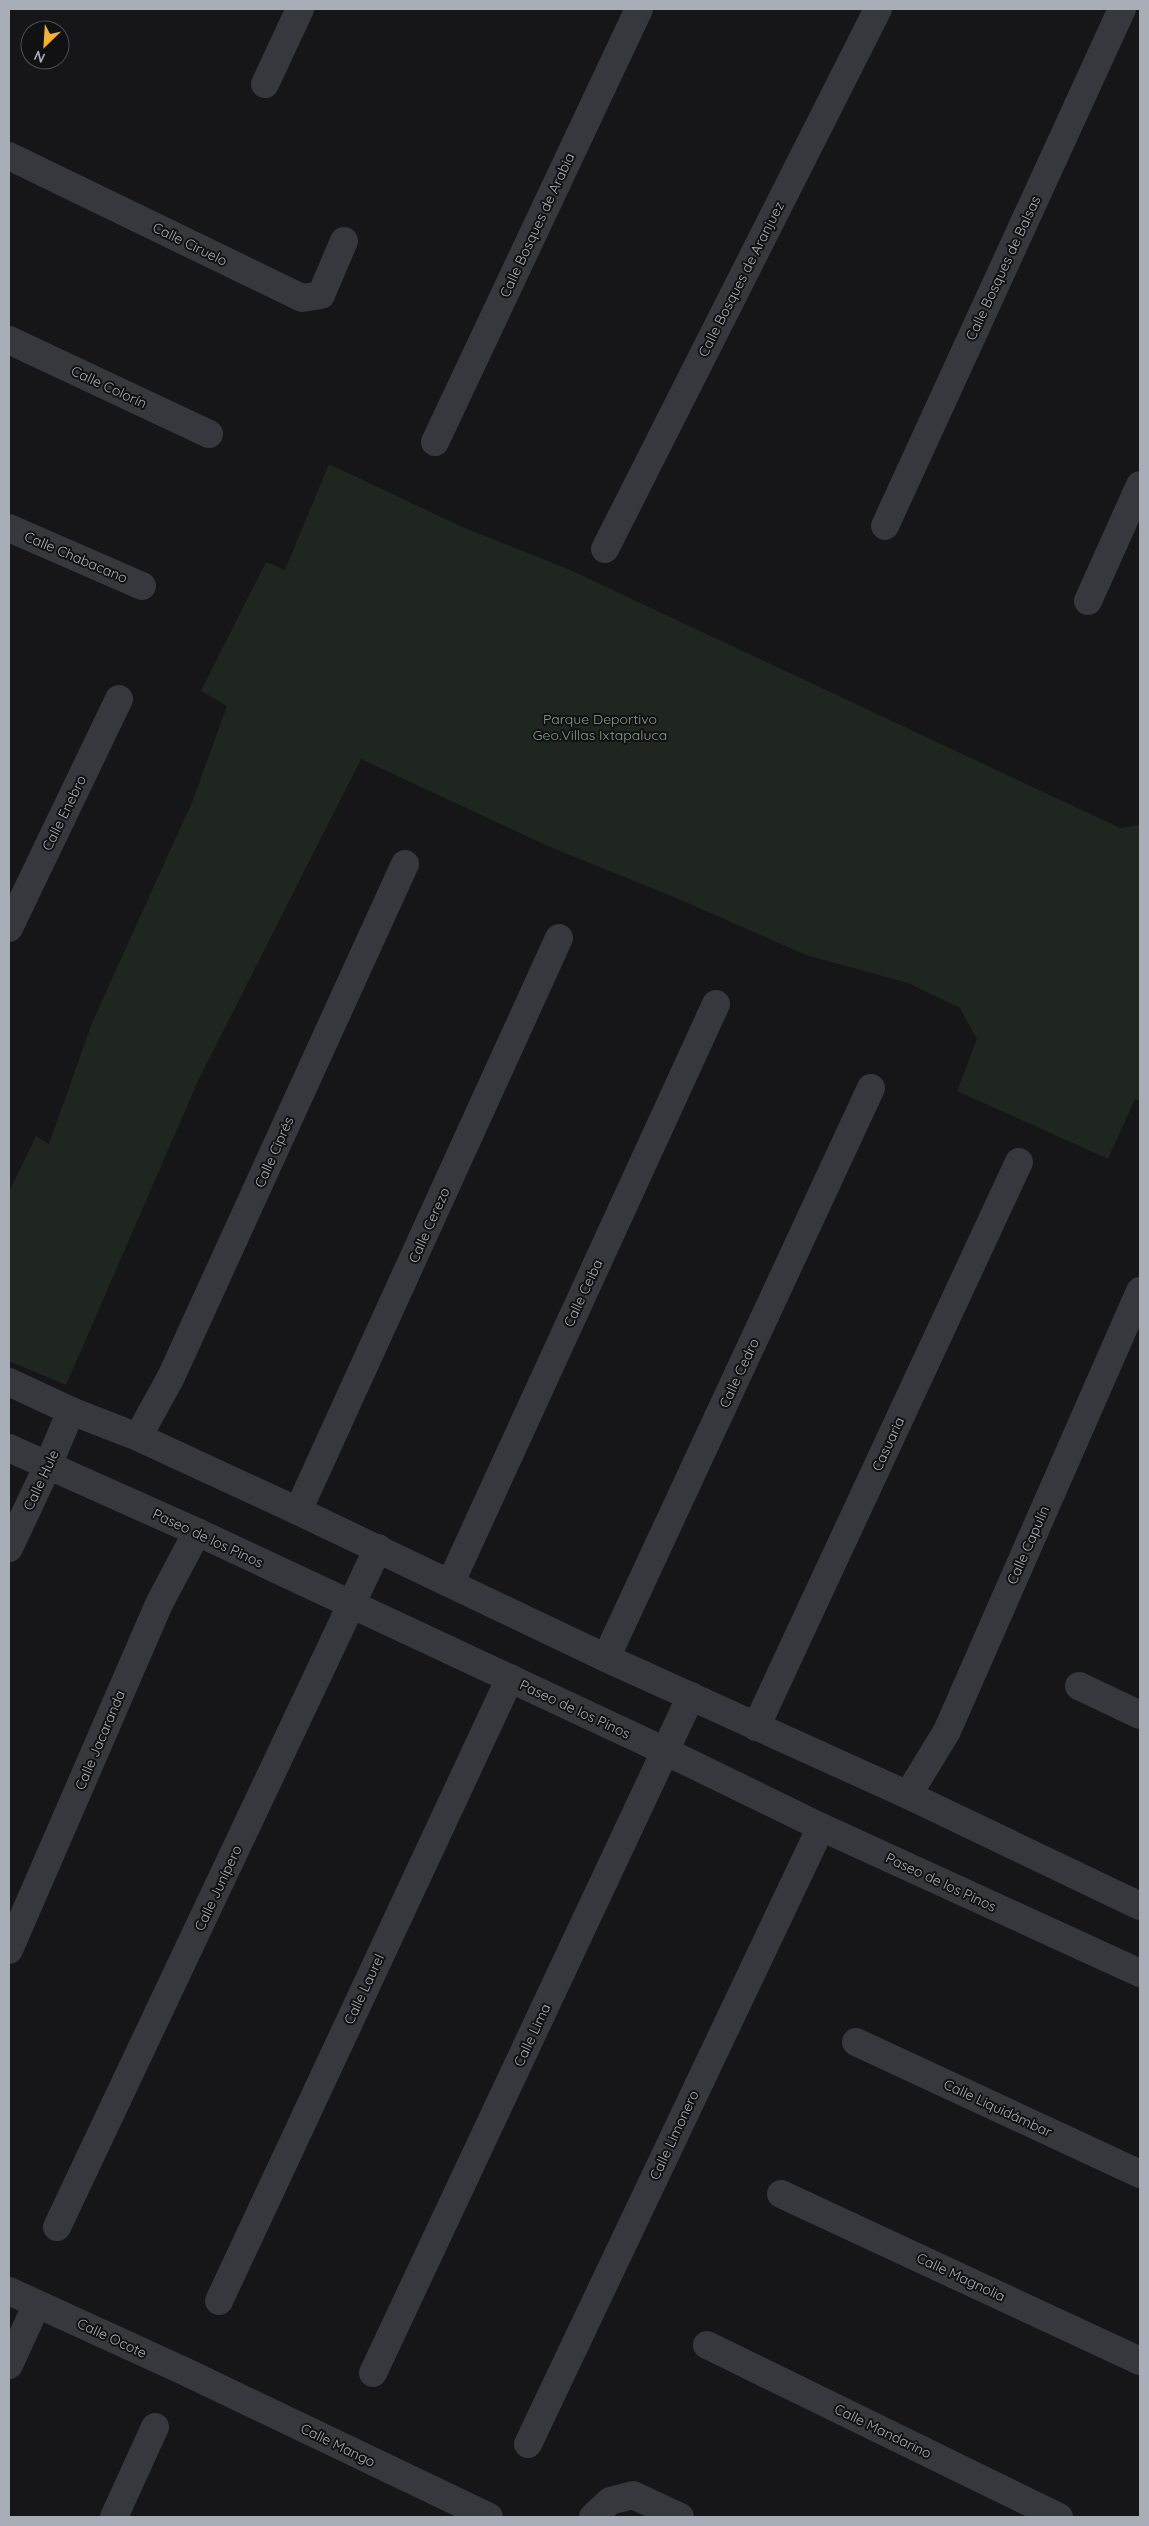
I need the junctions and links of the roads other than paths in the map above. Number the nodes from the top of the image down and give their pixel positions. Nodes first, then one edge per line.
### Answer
1 (300, 9) edge
2 (639, 9) edge
3 (878, 9) edge
4 (1122, 9) edge
5 (265, 84) dead end
6 (9, 156) edge
7 (344, 241) dead end
8 (9, 340) edge
9 (209, 434) dead end
10 (435, 442) dead end
11 (1140, 485) edge
12 (884, 526) dead end
13 (9, 528) edge
14 (605, 549) dead end
15 (142, 586) dead end
16 (1088, 601) dead end
17 (119, 699) dead end
18 (405, 864) dead end
19 (9, 928) edge
20 (559, 938) dead end
21 (716, 1004) dead end
22 (871, 1088) dead end
23 (1019, 1162) dead end
24 (1140, 1291) edge
25 (9, 1382) edge
26 (71, 1411) junction
27 (138, 1437) junction
28 (9, 1448) edge
29 (48, 1465) junction
30 (298, 1511) junction
31 (197, 1532) junction
32 (9, 1548) edge
33 (378, 1548) junction
34 (451, 1582) junction
35 (352, 1605) junction
36 (606, 1658) junction
37 (510, 1678) junction
38 (1079, 1686) dead end
39 (691, 1696) junction
40 (1140, 1714) edge
41 (756, 1727) junction
42 (665, 1751) junction
43 (908, 1795) junction
44 (821, 1827) junction
45 (1140, 1906) edge
46 (9, 1950) edge
47 (1140, 1973) edge
48 (856, 2042) dead end
49 (1140, 2174) edge
50 (781, 2194) dead end
51 (57, 2228) dead end
52 (9, 2291) edge
53 (219, 2301) dead end
54 (37, 2304) junction
55 (706, 2345) dead end
56 (1140, 2361) edge
57 (9, 2365) edge
58 (186, 2372) joint
59 (373, 2373) dead end
60 (155, 2427) dead end
61 (528, 2444) dead end
62 (114, 2517) edge
63 (489, 2517) edge
64 (593, 2517) edge
65 (680, 2517) edge
66 (1059, 2517) edge

1 - 5 street
2 - 10 street, Calle Bosques de Arabia
3 - 14 street, Calle Bosques de Aranjuez
4 - 12 street, Calle Bosques de Balsas
6 - 7 street, Calle Ciruelo
8 - 9 street, Calle Colorín
11 - 16 street
13 - 15 street, Calle Chabacano
17 - 19 street, Calle Enebro
18 - 27 street, Calle Ciprés
20 - 30 street, Calle Cerezo
21 - 34 street, Calle Ceiba
22 - 36 street, Calle Cedro
23 - 41 street, Casuaria
24 - 43 street, Calle Capulín
25 - 26 street
26 - 27 street
26 - 29 street, Calle Hule
27 - 30 street
28 - 29 street, Paseo de los Pinos
29 - 31 street, Paseo de los Pinos
29 - 32 street, Calle Hule
30 - 33 street
31 - 35 street, Paseo de los Pinos
31 - 46 street, Calle Jacaranda
33 - 34 street
33 - 35 street, Calle Junípero
34 - 36 street
35 - 37 street, Paseo de los Pinos
35 - 51 street, Calle Junípero
36 - 39 street
37 - 42 street, Paseo de los Pinos
37 - 53 street, Calle Laurel
38 - 40 street
39 - 41 street
39 - 42 street, Calle Lima
41 - 43 street
42 - 44 street, Paseo de los Pinos
42 - 59 street, Calle Lima
43 - 45 street
44 - 47 street, Paseo de los Pinos
44 - 61 street, Calle Limonero
48 - 49 street, Calle Liquidámbar
50 - 56 street, Calle Magnolia
52 - 54 street, Calle Ocote
54 - 57 street
54 - 58 street, Calle Ocote
55 - 66 street, Calle Mandarino
58 - 63 street, Calle Mango
60 - 62 street
64 - 65 street

